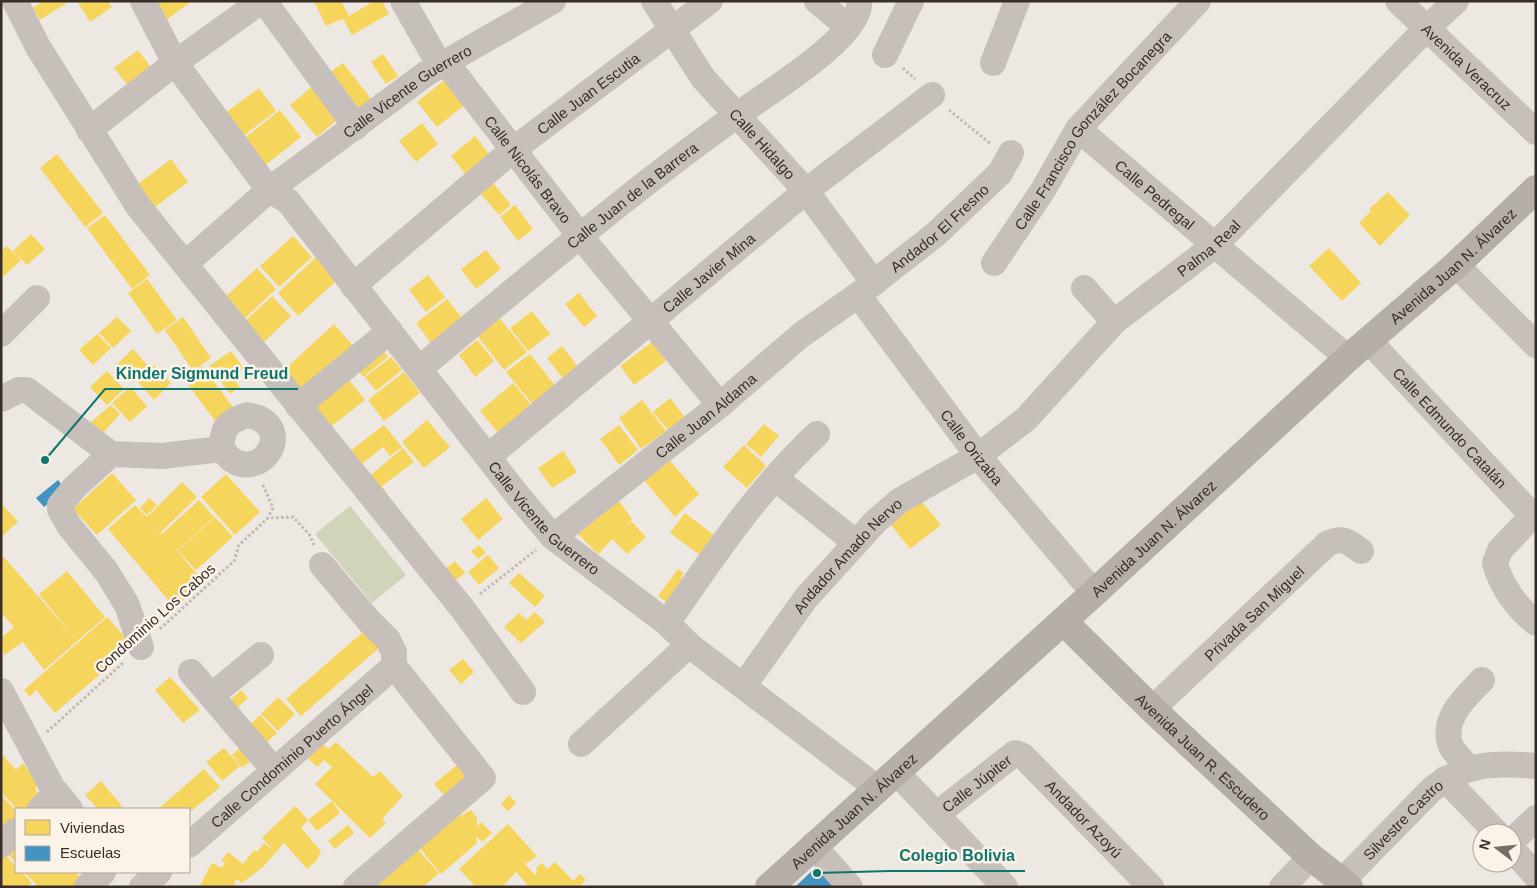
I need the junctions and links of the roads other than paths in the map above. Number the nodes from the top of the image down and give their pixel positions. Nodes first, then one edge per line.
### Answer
1 (15, 1) edge
2 (143, 1) edge
3 (263, 1) edge
4 (403, 1) edge
5 (654, 1) edge
6 (710, 1) edge
7 (817, 1) edge
8 (858, 1) edge
9 (911, 1) edge
10 (1017, 1) edge
11 (1198, 1) edge
12 (1398, 1) edge
13 (1456, 1) edge
14 (538, 5) edge
15 (848, 27) junction
16 (1427, 28) junction
17 (672, 29) junction
18 (884, 55) dead end
19 (176, 63) junction
20 (993, 63) dead end
21 (439, 64) junction
22 (932, 95) dead end
23 (736, 116) junction
24 (356, 127) junction
25 (1078, 128) junction
26 (89, 130) junction
27 (1536, 132) edge
28 (514, 149) junction
29 (1011, 153) dead end
30 (269, 190) junction
31 (806, 191) junction
32 (1535, 191) edge
33 (580, 236) junction
34 (1215, 245) junction
35 (994, 263) dead end
36 (185, 264) junction
37 (1456, 265) junction
38 (353, 286) junction
39 (1084, 288) dead end
40 (866, 289) junction
41 (37, 298) dead end
42 (651, 320) junction
43 (1114, 322) junction
44 (390, 331) junction
45 (1, 334) edge
46 (1368, 340) junction
47 (1536, 345) edge
48 (1348, 358) junction
49 (419, 368) junction
50 (1, 399) edge
51 (720, 405) junction
52 (298, 406) junction
53 (817, 434) dead end
54 (221, 449) junction
55 (111, 454) junction
56 (489, 456) junction
57 (978, 456) junction
58 (775, 478) junction
59 (1534, 514) edge
60 (553, 537) junction
61 (855, 542) junction
62 (1361, 551) dead end
63 (322, 565) road end
64 (1094, 593) junction
65 (1063, 621) junction
66 (667, 623) junction
67 (1536, 623) edge
68 (689, 645) junction
69 (141, 647) road end
70 (261, 656) dead end
71 (394, 666) junction
72 (191, 672) dead end
73 (1482, 680) dead end
74 (744, 685) junction
75 (1, 691) edge
76 (523, 692) dead end
77 (212, 695) junction
78 (1152, 709) junction
79 (7, 719) edge
80 (580, 744) dead end
81 (1015, 753) joint
82 (1536, 766) edge
83 (1469, 769) junction
84 (274, 770) junction
85 (1445, 779) junction
86 (886, 780) junction
87 (55, 804) edge
88 (937, 814) junction
89 (1536, 818) edge
90 (1487, 823) edge
91 (1522, 831) edge
92 (15, 832) edge
93 (190, 844) edge
94 (1, 845) edge
95 (813, 845) junction
96 (1311, 857) junction
97 (1522, 860) edge
98 (102, 873) edge
99 (128, 873) edge
100 (158, 873) edge
101 (1536, 876) edge
102 (1346, 883) edge
103 (87, 887) edge
104 (141, 887) edge
105 (356, 887) edge
106 (769, 887) edge
107 (850, 887) edge
108 (1005, 887) edge
109 (1151, 887) edge
110 (1282, 887) edge

1 - 26 street
2 - 19 street, Calle Vicente Guerrero
3 - 19 street
3 - 24 street
4 - 21 street, Calle Nicolás Bravo
5 - 17 street, Calle Hidalgo
6 - 17 street, Calle Juan Escutia
7 - 15 street
8 - 15 street, Calle Juan de la Barrera
9 - 18 street
10 - 20 street
11 - 25 street, Calle Francisco González Bocanegra
12 - 16 street, Avenida Veracruz
13 - 16 street, Palma Real
14 - 21 street, Calle Vicente Guerrero
15 - 23 street, Calle Juan de la Barrera
16 - 27 street, Avenida Veracruz
16 - 34 street, Palma Real
17 - 23 street, Calle Hidalgo
17 - 28 street, Calle Juan Escutia
19 - 26 street
19 - 30 street, Calle Vicente Guerrero
21 - 24 street, Calle Vicente Guerrero
21 - 28 street, Calle Nicolás Bravo
22 - 31 street, Calle Javier Mina
23 - 31 street, Calle Hidalgo
23 - 33 street, Calle Juan de la Barrera
24 - 30 street, Calle Vicente Guerrero
25 - 34 street, Calle Pedregal
25 - 35 street, Calle Francisco González Bocanegra
26 - 36 street
28 - 33 street, Calle Nicolás Bravo
28 - 38 street, Calle Juan Escutia
29 - 40 street, Andador El Fresno
30 - 36 street, Calle Vicente Guerrero
30 - 38 street, Calle Vicente Guerrero
31 - 40 street, Calle Hidalgo
31 - 42 street, Calle Javier Mina
32 - 37 main road, Avenida Juan N. Álvarez
33 - 42 street, Calle Nicolás Bravo
33 - 49 street, Calle Juan de la Barrera
34 - 43 street, Palma Real
34 - 48 street, Calle Pedregal
36 - 52 street
37 - 46 main road, Avenida Juan N. Álvarez
37 - 47 street
38 - 44 street, Calle Vicente Guerrero
39 - 43 street
40 - 51 street, Calle Juan Aldama
40 - 57 street, Calle Orizaba
41 - 45 street
42 - 51 street, Calle Nicolás Bravo
42 - 56 street, Calle Javier Mina
43 - 57 street, Palma Real
44 - 49 street, Calle Vicente Guerrero
44 - 52 street
46 - 48 main road, Avenida Juan N. Álvarez
46 - 59 street, Calle Edmundo Catalán
48 - 64 main road, Avenida Juan N. Álvarez
49 - 56 street, Calle Vicente Guerrero
50 - 55 street
51 - 60 street, Calle Juan Aldama
52 - 76 street
53 - 58 street
54 - 54 street
54 - 55 street
55 - 69 street
56 - 60 street, Calle Vicente Guerrero
57 - 61 street, Andador Amado Nervo
57 - 64 street, Calle Orizaba
58 - 61 street
58 - 66 street
59 - 67 street
60 - 66 street, Calle Vicente Guerrero
61 - 74 street, Andador Amado Nervo
62 - 78 street, Privada San Miguel
63 - 71 street
64 - 65 main road, Avenida Juan N. Álvarez
65 - 78 main road, Avenida Juan R. Escudero
65 - 86 main road, Avenida Juan N. Álvarez
66 - 68 street, Calle Vicente Guerrero
68 - 74 street, Calle Vicente Guerrero
68 - 80 street
70 - 77 street
71 - 84 street, Calle Condominio Puerto Ángel
71 - 105 street
72 - 77 street
73 - 83 street
74 - 86 street, Calle Vicente Guerrero
75 - 79 street
77 - 84 street
78 - 96 main road, Avenida Juan R. Escudero
79 - 87 street
81 - 88 street, Calle Júpiter
81 - 109 street, Andador Azoyú
82 - 83 street, Silvestre Castro
83 - 85 street, Silvestre Castro
84 - 93 street, Calle Condominio Puerto Ángel
85 - 90 street
85 - 102 street, Silvestre Castro
86 - 88 street, Calle Vicente Guerrero
86 - 95 main road, Avenida Juan N. Álvarez
88 - 108 street, Calle Vicente Guerrero
89 - 91 street
92 - 94 street
95 - 106 main road, Avenida Juan N. Álvarez
95 - 107 street
96 - 102 main road, Avenida Juan R. Escudero
96 - 110 street
97 - 101 street
98 - 103 street
99 - 104 street
100 - 104 street

